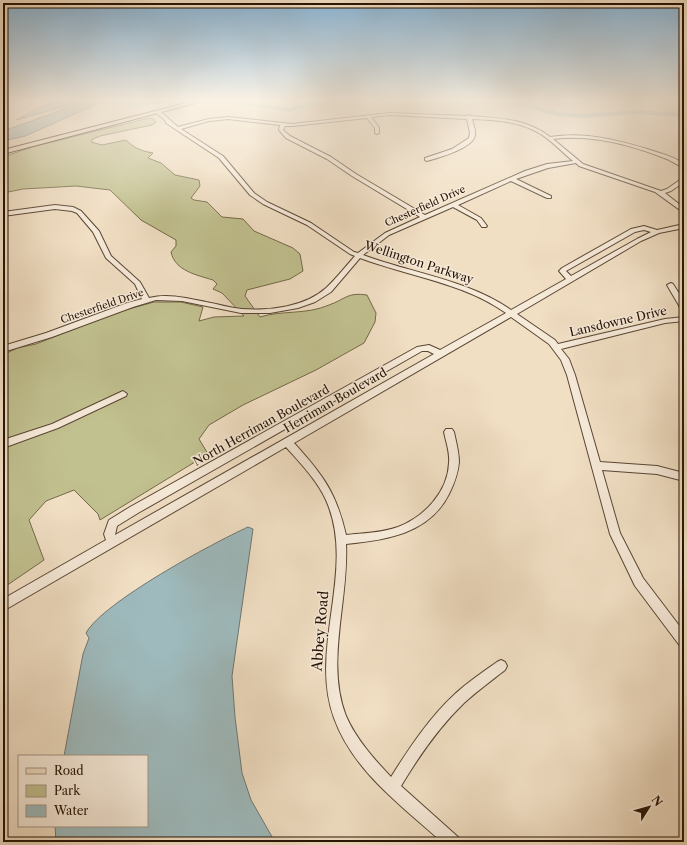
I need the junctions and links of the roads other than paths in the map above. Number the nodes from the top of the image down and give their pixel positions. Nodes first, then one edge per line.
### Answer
1 (52, 139) edge
2 (195, 139) edge
3 (293, 139) edge
4 (471, 139) edge
5 (551, 139) edge
6 (610, 139) edge
7 (3, 152) edge
8 (427, 159) dead end
9 (575, 162) junction
10 (684, 166) edge
11 (510, 179) junction
12 (684, 179) edge
13 (662, 193) junction
14 (549, 197) dead end
15 (453, 204) junction
16 (684, 212) edge
17 (3, 214) edge
18 (424, 217) junction
19 (484, 226) dead end
20 (684, 226) edge
21 (359, 256) junction
22 (671, 285) dead end
23 (146, 300) junction
24 (684, 308) edge
25 (511, 313) junction
26 (684, 319) edge
27 (557, 347) junction
28 (3, 349) edge
29 (440, 354) junction
30 (123, 394) dead end
31 (449, 432) dead end
32 (287, 442) junction
33 (3, 444) edge
34 (596, 466) junction
35 (684, 477) edge
36 (341, 540) junction
37 (113, 542) junction
38 (3, 606) edge
39 (684, 642) edge
40 (501, 666) dead end
41 (393, 787) junction
42 (453, 842) edge

1 - 7 main road
2 - 21 street, Wellington Parkway
3 - 18 street
4 - 8 street
5 - 9 street
6 - 10 street
9 - 11 street, Chesterfield Drive
9 - 13 street
11 - 14 street
11 - 15 street, Chesterfield Drive
12 - 13 street
13 - 16 street
15 - 18 street, Chesterfield Drive
15 - 19 street
17 - 23 street
18 - 21 street, Chesterfield Drive
20 - 25 street, Herriman Boulevard
21 - 23 street, Chesterfield Drive
21 - 25 street, Wellington Parkway
22 - 24 street
23 - 28 street, Chesterfield Drive
25 - 27 street, Wellington Parkway
25 - 29 street, Herriman Boulevard
26 - 27 street, Lansdowne Drive
27 - 34 street, Wellington Parkway
29 - 32 street, Herriman Boulevard
29 - 37 street, North Herriman Boulevard
30 - 33 street
31 - 36 street
32 - 36 street, Abbey Road
32 - 37 street, Herriman Boulevard
34 - 35 street
34 - 39 street, Wellington Parkway
36 - 41 street, Abbey Road
37 - 38 street, Herriman Boulevard
40 - 41 street
41 - 42 street, Abbey Road

